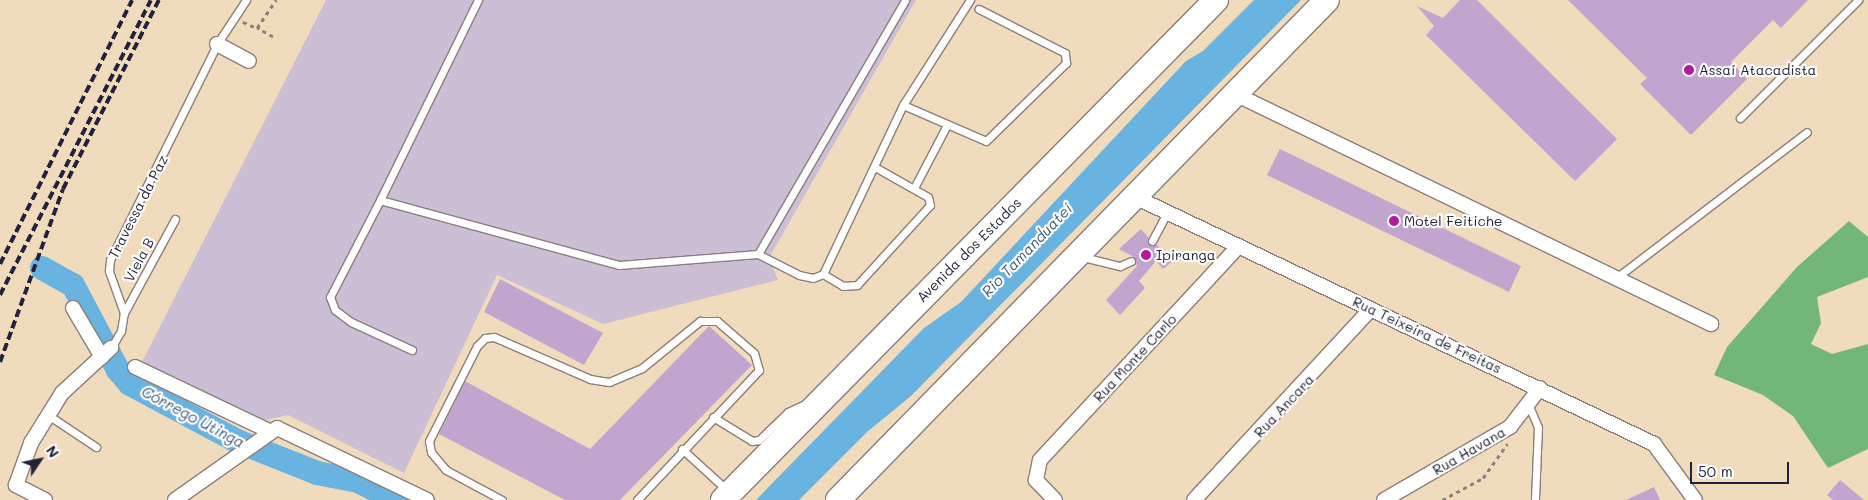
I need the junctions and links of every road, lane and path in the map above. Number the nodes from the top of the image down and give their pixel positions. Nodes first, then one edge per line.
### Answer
1 (246, 0) edge
2 (276, 0) edge
3 (478, 0) edge
4 (905, 0) edge
5 (970, 0) edge
6 (1216, 0) edge
7 (1327, 0) edge
8 (1858, 0) edge
9 (979, 9) dead end
10 (234, 18) junction
11 (257, 28) junction
12 (273, 36) dead end
13 (217, 44) junction
14 (249, 61) dead end
15 (1235, 94) junction
16 (903, 105) junction
17 (1740, 118) dead end
18 (947, 125) junction
19 (1807, 132) dead end
20 (876, 167) junction
21 (914, 188) junction
22 (1135, 197) junction
23 (380, 200) junction
24 (1167, 213) junction
25 (175, 219) dead end
26 (1152, 240) dead end
27 (1239, 246) junction
28 (758, 254) junction
29 (1077, 256) junction
30 (1131, 261) dead end
31 (823, 274) junction
32 (1614, 280) junction
33 (73, 308) dead end
34 (1371, 309) junction
35 (124, 313) junction
36 (1711, 324) dead end
37 (412, 350) dead end
38 (106, 353) junction
39 (135, 367) dead end
40 (1540, 388) junction
41 (822, 398) junction
42 (1529, 406) junction
43 (48, 415) junction
44 (713, 417) junction
45 (1510, 427) junction
46 (269, 431) junction
47 (96, 447) dead end
48 (682, 449) junction
49 (206, 479) junction
50 (726, 496) edge
51 (44, 500) edge
52 (175, 500) edge
53 (195, 500) edge
54 (427, 500) edge
55 (502, 500) edge
56 (637, 500) edge
57 (838, 500) edge
58 (1055, 500) edge
59 (1194, 500) edge
60 (1384, 500) edge
61 (1442, 500) edge
62 (1535, 500) edge
63 (1695, 500) edge

1 - 10 lane, Travessa da Paz
2 - 11 path
3 - 23 lane
4 - 28 lane
5 - 16 lane
6 - 41 highway, Avenida dos Estados
7 - 15 highway
8 - 17 lane
9 - 18 lane
10 - 11 path
10 - 13 lane, Travessa da Paz
11 - 12 path
13 - 14 street
13 - 35 lane, Travessa da Paz
15 - 22 highway
15 - 32 street
16 - 18 lane
16 - 20 lane
18 - 21 lane
19 - 32 lane
20 - 21 lane
20 - 31 lane
21 - 31 lane
22 - 24 street, Rua Teixeira de Freitas
22 - 29 highway
23 - 28 lane
23 - 37 lane
24 - 26 lane
24 - 27 street, Rua Teixeira de Freitas
25 - 35 lane, Viela B
27 - 34 street, Rua Teixeira de Freitas
27 - 58 street, Rua Monte Carlo
28 - 31 lane
29 - 30 lane
29 - 57 highway
32 - 36 street
33 - 38 street
34 - 40 street, Rua Teixeira de Freitas
34 - 59 street, Rua Ancara
35 - 38 lane
38 - 43 street
39 - 46 street
40 - 42 street, Rua Havana
40 - 63 street, Rua Teixeira de Freitas
41 - 44 lane
41 - 50 highway, Avenida dos Estados
42 - 45 street, Rua Havana
42 - 62 lane
43 - 47 lane
43 - 51 street
44 - 48 lane
44 - 55 lane
45 - 60 street, Rua Havana
45 - 61 path
46 - 49 street
46 - 54 street
48 - 50 lane
48 - 56 lane
49 - 52 street
49 - 53 street

